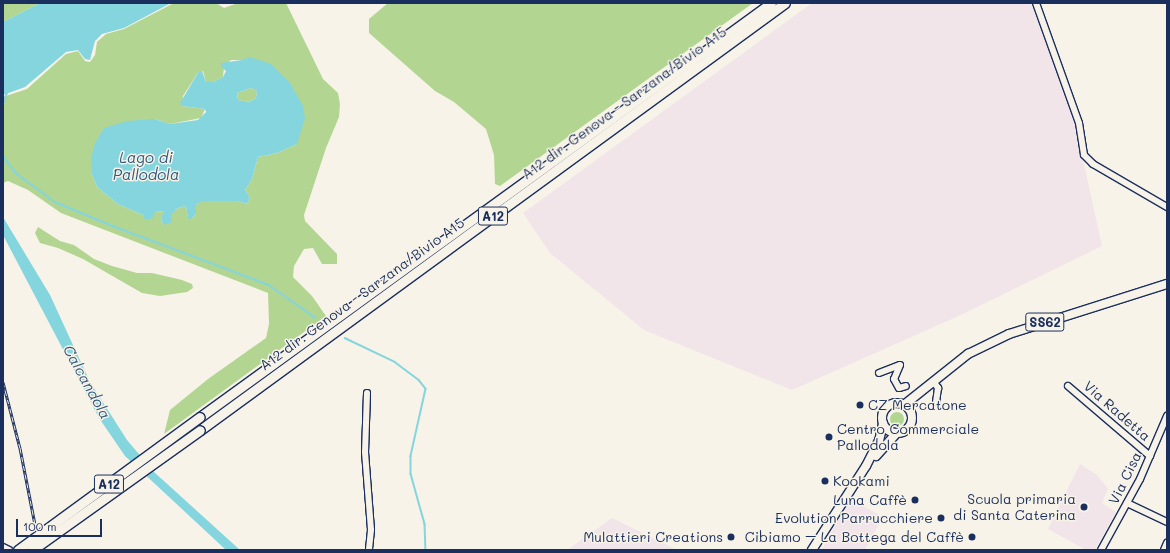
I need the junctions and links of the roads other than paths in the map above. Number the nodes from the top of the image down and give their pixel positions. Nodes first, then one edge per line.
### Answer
1 (771, 3) edge
2 (785, 3) edge
3 (1036, 3) edge
4 (1167, 207) edge
5 (1167, 284) edge
6 (879, 373) dead end
7 (933, 381) junction
8 (906, 386) dead end
9 (1068, 386) dead end
10 (367, 393) dead end
11 (936, 402) dead end
12 (904, 405) junction
13 (912, 416) junction
14 (1167, 416) edge
15 (883, 423) junction
16 (897, 433) junction
17 (1150, 456) junction
18 (866, 466) junction
19 (1127, 503) junction
20 (1167, 522) edge
21 (1167, 543) edge
22 (3, 547) edge
23 (9, 550) edge
24 (18, 550) edge
25 (32, 550) edge
26 (369, 550) edge
27 (812, 550) edge
28 (1101, 550) edge
29 (1164, 550) edge

1 - 24 highway, A12, bridge
2 - 25 highway, A12 dir. Genova - Sarzana/Bivio A15 / A12, bridge
3 - 4 street
5 - 7 main road, SS62
6 - 8 street
7 - 11 street
7 - 12 main road, SS62
7 - 13 main road, SS62
9 - 17 street, Via Radetta
10 - 26 street
12 - 13 main road
12 - 15 main road, SS62
13 - 16 main road, SS62
14 - 17 street, Via Cisa
15 - 16 main road
15 - 18 main road, SS62
16 - 18 main road, SS62
17 - 19 street, Via Cisa
18 - 27 main road, SS62
19 - 20 street
19 - 28 street, Via Cisa
21 - 29 street
22 - 23 street

